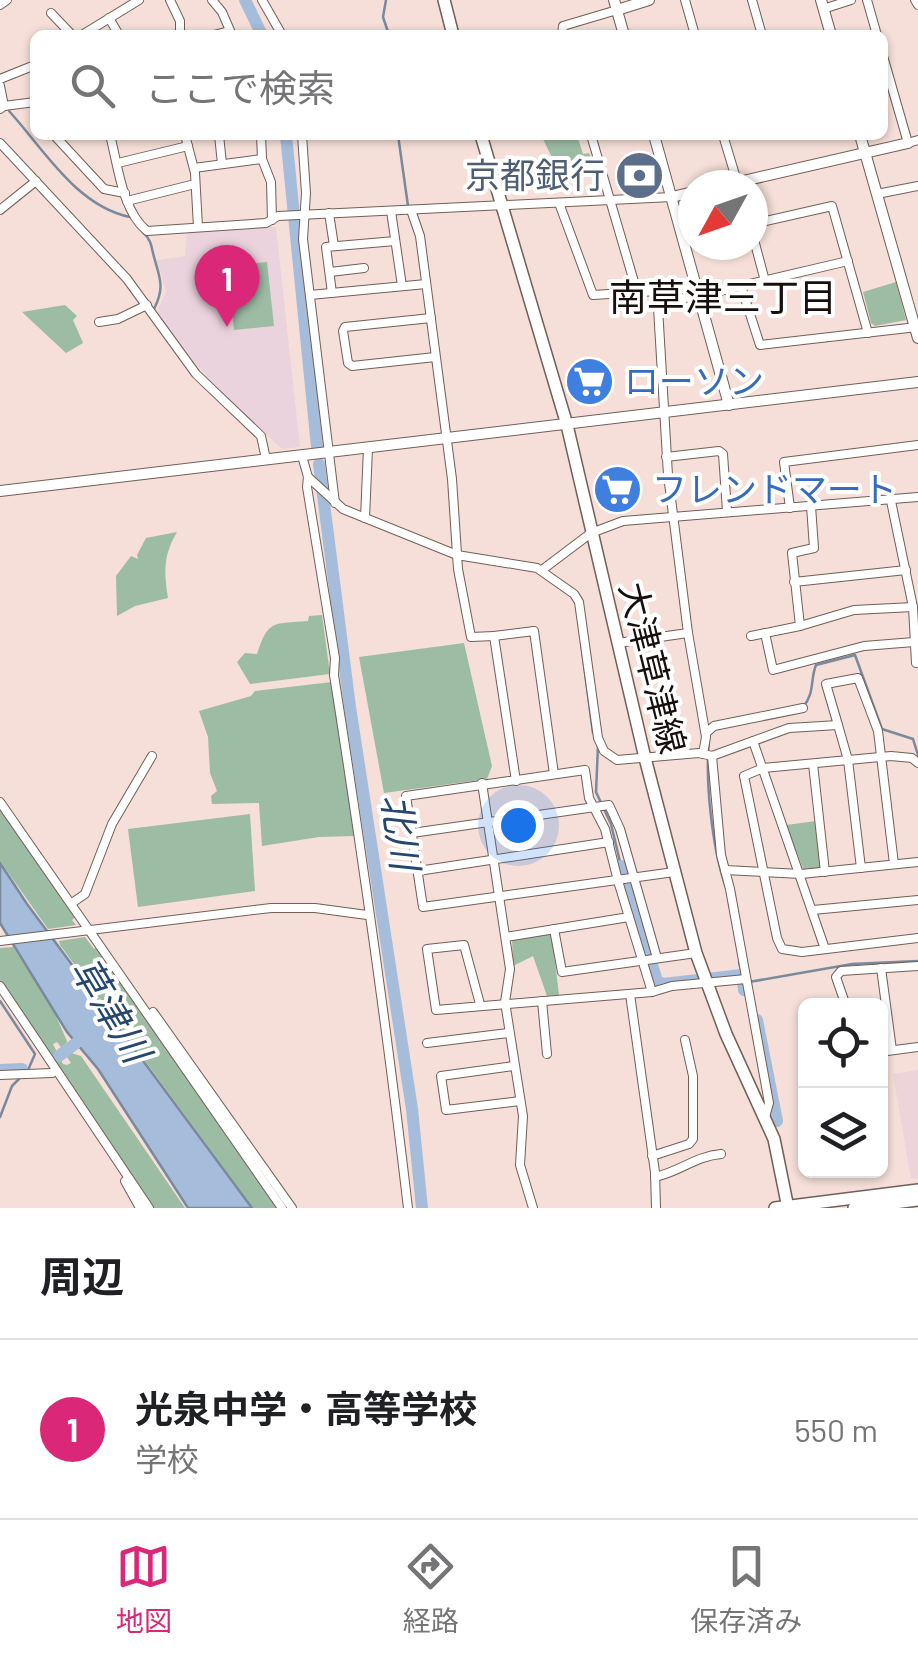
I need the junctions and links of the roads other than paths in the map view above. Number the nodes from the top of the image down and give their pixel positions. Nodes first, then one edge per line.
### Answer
1 (8, 0) edge
2 (139, 0) edge
3 (170, 0) edge
4 (212, 0) edge
5 (262, 0) edge
6 (444, 0) edge
7 (649, 0) edge
8 (685, 0) edge
9 (752, 0) edge
10 (851, 0) edge
11 (866, 0) edge
12 (0, 5) edge
13 (616, 5) edge
14 (822, 5) edge
15 (51, 13) dead end
16 (109, 18) junction
17 (67, 30) edge
18 (90, 30) edge
19 (116, 30) edge
20 (180, 30) edge
21 (229, 30) edge
22 (279, 30) edge
23 (451, 30) edge
24 (563, 30) edge
25 (623, 30) edge
26 (694, 30) edge
27 (761, 30) edge
28 (830, 30) edge
29 (875, 30) edge
30 (30, 67) edge
31 (888, 70) edge
32 (0, 82) edge
33 (30, 103) edge
34 (2, 107) edge
35 (59, 140) edge
36 (111, 140) edge
37 (186, 140) edge
38 (220, 140) edge
39 (260, 140) edge
40 (302, 140) edge
41 (483, 140) edge
42 (592, 140) edge
43 (655, 140) edge
44 (725, 140) edge
45 (861, 140) edge
46 (913, 141) edge
47 (0, 143) edge
48 (188, 146) junction
49 (865, 152) junction
50 (262, 159) junction
51 (118, 163) junction
52 (222, 164) junction
53 (194, 168) junction
54 (731, 170) edge
55 (768, 176) edge
56 (36, 181) junction
57 (195, 184) junction
58 (918, 186) edge
59 (877, 194) junction
60 (678, 195) edge
61 (672, 196) junction
62 (126, 197) junction
63 (610, 200) junction
64 (559, 203) junction
65 (503, 206) junction
66 (0, 210) edge
67 (411, 210) junction
68 (391, 211) junction
69 (329, 213) junction
70 (304, 214) junction
71 (275, 218) junction
72 (768, 221) edge
73 (198, 227) junction
74 (396, 241) junction
75 (334, 246) junction
76 (759, 260) edge
77 (848, 261) junction
78 (364, 268) dead end
79 (330, 272) junction
80 (765, 281) junction
81 (426, 284) junction
82 (402, 286) junction
83 (741, 286) junction
84 (637, 292) junction
85 (332, 293) junction
86 (310, 295) junction
87 (700, 296) junction
88 (657, 302) junction
89 (146, 305) junction
90 (431, 318) junction
91 (99, 322) dead end
92 (917, 331) edge
93 (868, 332) junction
94 (435, 358) junction
95 (918, 382) edge
96 (729, 406) junction
97 (662, 414) junction
98 (567, 425) junction
99 (445, 440) junction
100 (918, 445) edge
101 (368, 448) junction
102 (327, 452) junction
103 (306, 455) junction
104 (666, 457) junction
105 (266, 460) junction
106 (309, 478) junction
107 (0, 491) edge
108 (918, 497) edge
109 (890, 500) junction
110 (333, 501) junction
111 (811, 506) junction
112 (790, 508) junction
113 (727, 511) junction
114 (673, 516) junction
115 (365, 518) junction
116 (591, 533) junction
117 (458, 555) junction
118 (542, 570) junction
119 (906, 570) junction
120 (794, 582) junction
121 (913, 607) junction
122 (800, 626) junction
123 (688, 633) junction
124 (765, 633) junction
125 (494, 636) junction
126 (751, 636) dead end
127 (618, 642) junction
128 (914, 642) junction
129 (916, 663) edge
130 (803, 708) dead end
131 (838, 726) junction
132 (706, 734) junction
133 (753, 741) junction
134 (708, 755) junction
135 (152, 756) dead end
136 (882, 757) junction
137 (646, 758) junction
138 (848, 760) junction
139 (918, 762) edge
140 (813, 764) junction
141 (763, 768) junction
142 (554, 774) junction
143 (516, 780) junction
144 (482, 784) junction
145 (0, 802) edge
146 (594, 806) junction
147 (489, 822) junction
148 (412, 832) junction
149 (609, 842) junction
150 (494, 859) junction
151 (918, 862) edge
152 (894, 864) junction
153 (860, 868) junction
154 (725, 870) junction
155 (418, 871) junction
156 (674, 872) junction
157 (825, 872) junction
158 (766, 874) junction
159 (801, 874) junction
160 (632, 878) junction
161 (618, 881) junction
162 (501, 898) junction
163 (918, 900) edge
164 (72, 903) junction
165 (812, 910) junction
166 (367, 916) junction
167 (629, 917) junction
168 (91, 929) junction
169 (554, 929) junction
170 (506, 936) junction
171 (918, 938) edge
172 (0, 941) edge
173 (825, 948) junction
174 (696, 952) junction
175 (650, 959) junction
176 (918, 966) edge
177 (882, 968) junction
178 (746, 979) junction
179 (708, 984) junction
180 (0, 986) edge
181 (652, 992) junction
182 (0, 994) edge
183 (630, 994) junction
184 (844, 998) edge
185 (505, 1002) junction
186 (542, 1002) junction
187 (480, 1004) junction
188 (508, 1033) junction
189 (684, 1040) dead end
190 (426, 1043) dead end
191 (918, 1047) edge
192 (892, 1050) junction
193 (888, 1051) edge
194 (547, 1054) dead end
195 (514, 1066) junction
196 (52, 1073) junction
197 (0, 1075) edge
198 (520, 1101) junction
199 (765, 1118) junction
200 (721, 1154) dead end
201 (652, 1156) junction
202 (655, 1177) junction
203 (918, 1190) edge
204 (277, 1194) junction
205 (918, 1200) edge
206 (145, 1208) edge
207 (282, 1208) edge
208 (292, 1208) edge
209 (408, 1208) edge
210 (533, 1208) edge
211 (656, 1208) edge
212 (784, 1208) edge
213 (854, 1208) edge

1 - 12 street
2 - 16 street
3 - 20 street
4 - 21 street
5 - 22 street
6 - 23 main road
7 - 13 street
8 - 26 street
9 - 27 street
10 - 14 street
11 - 29 street
13 - 24 street
13 - 25 street
14 - 28 street
15 - 17 street
16 - 18 street
16 - 19 street
30 - 32 street
31 - 46 street
32 - 34 street
33 - 34 street
35 - 62 street
36 - 51 street
37 - 48 street
38 - 52 street
39 - 50 street
40 - 70 street
41 - 65 main road, 大津草津線
42 - 63 street
43 - 61 street
44 - 54 street
45 - 49 street
46 - 49 street
47 - 56 street
48 - 51 street
48 - 53 street
49 - 55 street
49 - 59 street
50 - 52 street
50 - 71 street
51 - 62 street
52 - 53 street
53 - 57 street
56 - 66 street
56 - 89 street
57 - 62 street
57 - 73 street
58 - 59 street
59 - 92 street
60 - 61 street
61 - 63 street
61 - 87 street
62 - 73 street
63 - 64 street
63 - 84 street
64 - 65 street
64 - 84 street
65 - 67 street
65 - 98 main road, 大津草津線
67 - 68 street
67 - 81 street
68 - 69 street
68 - 74 street
69 - 70 street
69 - 75 street
70 - 71 street
70 - 86 street
71 - 73 street
72 - 77 street
74 - 75 street
74 - 82 street
75 - 79 street
76 - 80 street
77 - 80 street
77 - 93 street
78 - 79 street
79 - 85 street
80 - 83 street
81 - 82 street
81 - 90 street
82 - 85 street
83 - 87 street
83 - 93 street
84 - 88 street
85 - 86 street
86 - 102 street
87 - 88 street
87 - 96 street
88 - 97 street
89 - 91 street
89 - 105 street
90 - 94 street
90 - 94 street
92 - 93 street
94 - 99 street
95 - 96 street
96 - 97 street
97 - 98 street
97 - 104 street
98 - 99 street
98 - 116 main road, 大津草津線
99 - 101 street
99 - 117 street
100 - 112 street
101 - 102 street
101 - 115 street
102 - 103 street
102 - 110 street
103 - 105 street
103 - 106 street
104 - 113 street
104 - 114 street
105 - 107 street
106 - 110 street
106 - 166 street
108 - 109 street
109 - 111 street
109 - 119 street
110 - 115 street
111 - 112 street
111 - 120 street
112 - 113 street
113 - 114 street
114 - 116 street
114 - 123 street
115 - 117 street
116 - 118 street
116 - 127 main road, 大津草津線
117 - 118 street
117 - 125 street
118 - 137 street
119 - 120 street
119 - 121 street
120 - 122 street
121 - 122 street
121 - 128 street
122 - 124 street
123 - 127 street
123 - 132 street
124 - 126 street
124 - 128 street
125 - 142 street
125 - 143 street
127 - 137 main road, 大津草津線
128 - 129 street
130 - 132 street
131 - 133 street
131 - 136 street
131 - 138 street
132 - 134 street
133 - 134 street
133 - 141 street
134 - 137 street
134 - 154 street
135 - 164 street
136 - 138 street
136 - 139 street
136 - 152 street
137 - 156 main road, 大津草津線
138 - 140 street
138 - 153 street
140 - 141 street
140 - 157 street
141 - 158 street
141 - 159 street
142 - 143 street
142 - 146 street
143 - 144 street
144 - 147 street
144 - 148 street
145 - 164 street
146 - 147 street
146 - 149 street
146 - 160 street
147 - 148 street
147 - 150 street
148 - 155 street
149 - 150 street
149 - 161 street
150 - 155 street
150 - 162 street
151 - 152 street
152 - 153 street
153 - 157 street
154 - 158 street
154 - 178 street
155 - 162 street
156 - 160 street
156 - 174 main road, 大津草津線
157 - 159 street
158 - 159 street
158 - 173 street
159 - 165 street
160 - 161 street
160 - 175 street
161 - 162 street
161 - 167 street
162 - 170 street
163 - 165 street
164 - 168 street
165 - 173 street
166 - 168 street
166 - 209 street
167 - 169 street
167 - 175 street
168 - 172 street
168 - 204 street
169 - 170 street
169 - 175 street
170 - 185 street
171 - 173 street
174 - 175 street
174 - 179 main road, 大津草津線
175 - 181 street
176 - 177 street
177 - 184 street
177 - 192 street
178 - 179 street
178 - 199 street
179 - 181 street
179 - 199 main road, 大津草津線
180 - 206 street
181 - 183 street
182 - 196 street
183 - 186 street
183 - 201 street
185 - 186 street
185 - 187 street
185 - 188 street
186 - 194 street
187 - 187 street
188 - 190 street
188 - 195 street
189 - 201 street
191 - 192 street
192 - 193 street
195 - 198 street
195 - 198 street
196 - 197 street
196 - 206 street
198 - 210 street
199 - 212 main road, 大津草津線
200 - 202 street
201 - 202 street
202 - 211 street
203 - 212 main road, 大津草津線
204 - 207 street
204 - 208 street
205 - 213 main road

